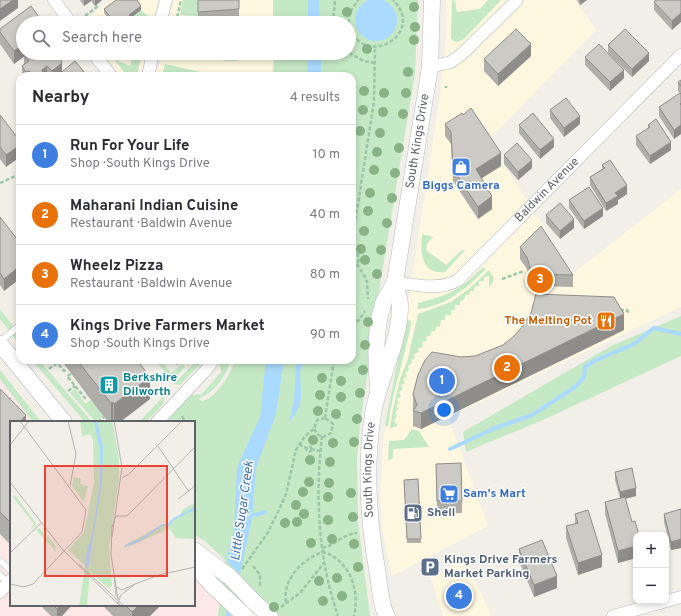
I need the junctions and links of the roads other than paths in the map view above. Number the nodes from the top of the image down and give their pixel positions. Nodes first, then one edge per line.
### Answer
1 (54, 0) edge
2 (166, 0) edge
3 (432, 0) edge
4 (517, 0) edge
5 (66, 16) edge
6 (162, 16) edge
7 (681, 55) edge
8 (98, 60) edge
9 (152, 60) edge
10 (430, 67) junction
11 (108, 72) edge
12 (149, 72) edge
13 (395, 282) junction
14 (16, 329) edge
15 (0, 343) edge
16 (16, 363) edge
17 (17, 364) edge
18 (210, 364) edge
19 (63, 421) edge
20 (158, 421) edge
21 (195, 552) edge
22 (0, 561) edge
23 (201, 562) edge
24 (10, 570) edge
25 (681, 597) edge
26 (275, 611) edge
27 (385, 615) edge
28 (245, 616) edge
29 (613, 616) edge

1 - 5 street
2 - 6 street
3 - 10 main road, South Kings Drive
4 - 10 street
7 - 13 street, Baldwin Avenue
8 - 11 street
9 - 12 street
10 - 13 main road, South Kings Drive
13 - 27 main road, South Kings Drive
14 - 15 lane
15 - 16 main road
17 - 19 main road
18 - 20 street
21 - 23 main road
22 - 24 lane
23 - 26 main road, bridge
23 - 28 main road, bridge
25 - 29 street

